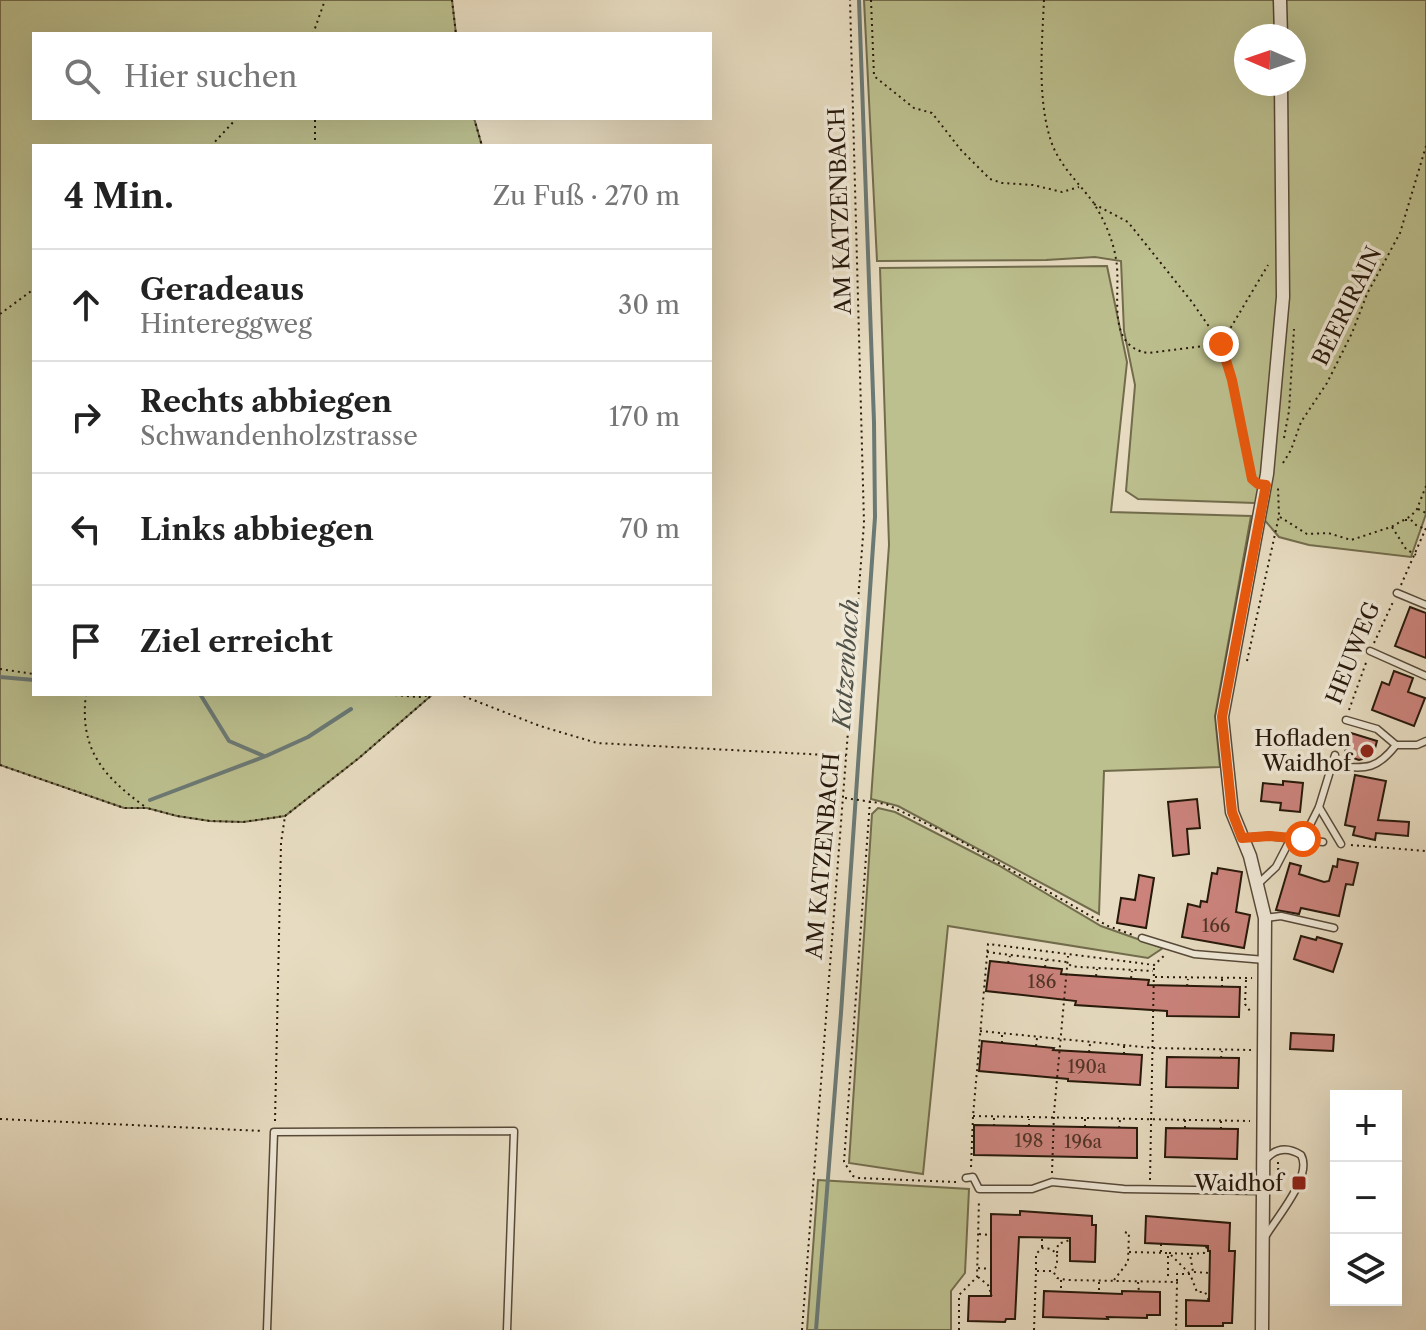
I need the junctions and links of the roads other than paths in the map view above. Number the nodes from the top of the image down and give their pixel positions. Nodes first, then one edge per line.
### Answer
1 (1280, 0) edge
2 (1281, 24) edge
3 (1281, 96) edge
4 (1397, 593) road end
5 (1426, 605) edge
6 (1370, 651) road end
7 (1426, 676) edge
8 (1346, 720) road end
9 (1426, 741) edge
10 (1396, 745) junction
11 (1335, 755) road end
12 (1332, 766) junction
13 (1319, 807) junction
14 (1242, 838) junction
15 (1291, 838) junction
16 (1303, 839) junction
17 (1323, 842) dead end
18 (1341, 844) road end
19 (1258, 884) junction
20 (1265, 918) junction
21 (1334, 928) dead end
22 (1142, 938) road end
23 (1265, 960) junction
24 (1263, 1166) junction
25 (966, 1178) road end
26 (1263, 1191) junction
27 (1262, 1243) junction
28 (267, 1330) edge
29 (507, 1330) edge
30 (1262, 1330) edge

1 - 2 street
3 - 14 street
4 - 5 lane
6 - 7 lane
8 - 10 lane
9 - 10 lane
10 - 12 lane
11 - 12 lane
12 - 13 lane
13 - 16 lane
13 - 18 lane
14 - 15 lane
14 - 19 street
15 - 16 lane
15 - 19 lane
16 - 17 lane
19 - 20 street
20 - 21 lane
20 - 23 street
22 - 23 lane
23 - 24 street
24 - 26 street
24 - 27 lane
25 - 26 lane
26 - 27 street
27 - 30 street
28 - 29 lane

